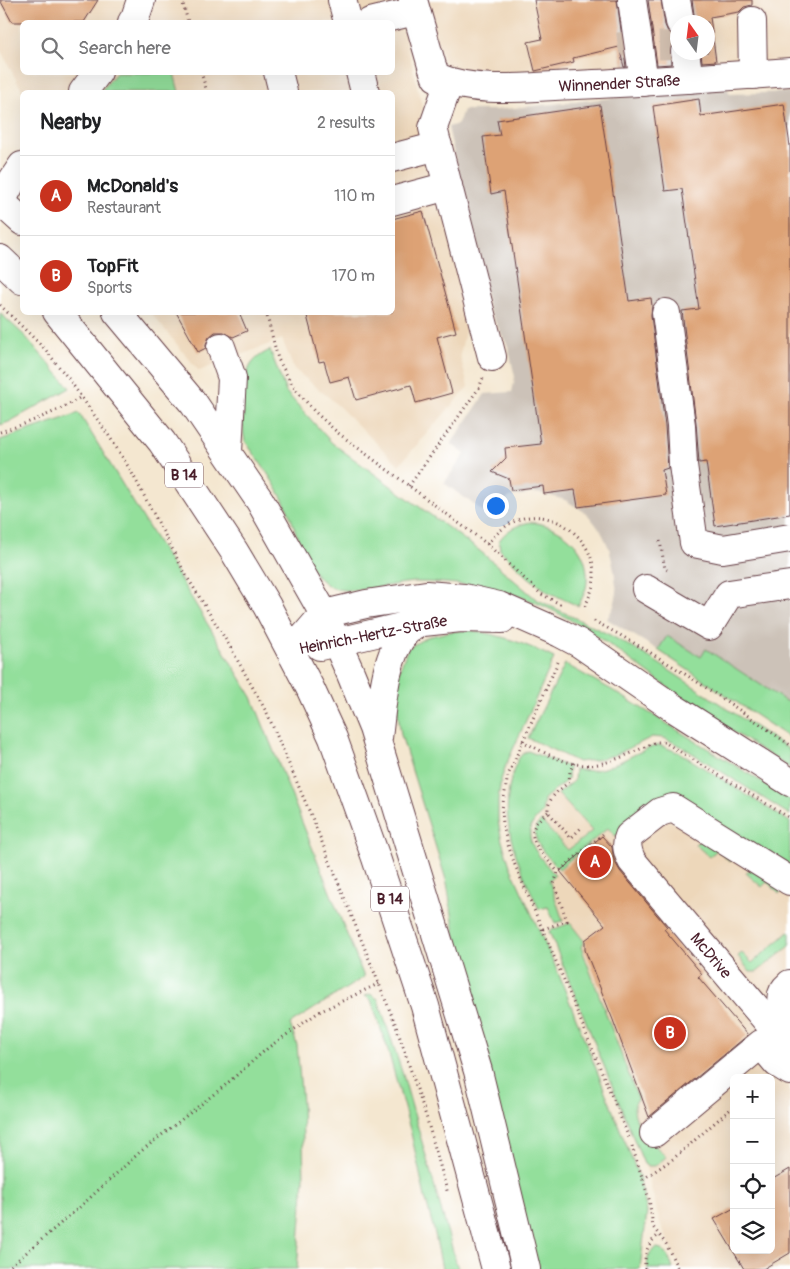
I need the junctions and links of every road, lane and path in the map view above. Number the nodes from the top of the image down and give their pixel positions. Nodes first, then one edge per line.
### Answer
1 (141, 0) edge
2 (182, 0) edge
3 (342, 0) edge
4 (632, 0) edge
5 (676, 0) edge
6 (414, 6) edge
7 (679, 15) edge
8 (133, 20) edge
9 (187, 20) edge
10 (347, 20) edge
11 (376, 20) edge
12 (752, 21) dead end
13 (686, 60) edge
14 (790, 72) edge
15 (96, 75) edge
16 (203, 75) edge
17 (279, 75) edge
18 (361, 75) edge
19 (753, 75) junction
20 (689, 79) junction
21 (449, 82) junction
22 (644, 82) junction
23 (84, 90) edge
24 (206, 90) edge
25 (282, 90) edge
26 (364, 90) edge
27 (438, 146) junction
28 (395, 157) edge
29 (20, 169) edge
30 (448, 186) junction
31 (20, 194) edge
32 (395, 200) edge
33 (0, 202) edge
34 (20, 219) edge
35 (0, 259) edge
36 (20, 278) edge
37 (0, 305) edge
38 (666, 313) dead end
39 (59, 315) edge
40 (120, 315) edge
41 (267, 315) edge
42 (221, 347) dead end
43 (492, 357) joint
44 (81, 396) junction
45 (0, 432) edge
46 (228, 452) junction
47 (409, 486) junction
48 (790, 538) edge
49 (660, 541) dead end
50 (487, 544) junction
51 (673, 574) dead end
52 (790, 585) edge
53 (646, 589) dead end
54 (566, 607) dead end
55 (584, 609) dead end
56 (324, 614) junction
57 (591, 620) dead end
58 (423, 622) junction
59 (539, 623) junction
60 (337, 644) junction
61 (292, 651) junction
62 (558, 662) dead end
63 (522, 741) junction
64 (377, 742) junction
65 (790, 745) edge
66 (574, 763) junction
67 (790, 782) edge
68 (548, 812) junction
69 (790, 818) edge
70 (583, 826) dead end
71 (638, 858) junction
72 (558, 872) junction
73 (790, 881) edge
74 (543, 929) junction
75 (380, 983) junction
76 (790, 984) edge
77 (790, 1015) edge
78 (790, 1031) edge
79 (790, 1048) edge
80 (790, 1071) edge
81 (720, 1095) edge
82 (654, 1133) dead end
83 (643, 1179) junction
84 (451, 1203) dead end
85 (660, 1235) junction
86 (7, 1269) edge
87 (496, 1269) edge
88 (526, 1269) edge
89 (645, 1269) edge
90 (678, 1269) edge

1 - 8 main road
2 - 9 path
3 - 10 main road
4 - 22 main road
5 - 7 main road
6 - 11 main road
6 - 21 main road
12 - 19 main road
13 - 20 main road
14 - 19 main road, Winnender Straße
15 - 23 main road
16 - 24 path
17 - 25 main road
18 - 26 main road
19 - 20 main road, Winnender Straße
20 - 22 main road, Winnender Straße
21 - 22 main road, Winnender Straße
21 - 27 main road
27 - 28 main road
27 - 30 main road
29 - 33 main road
30 - 32 main road
30 - 43 main road
31 - 33 main road
33 - 34 main road
35 - 36 main road
37 - 44 path
38 - 48 main road
39 - 61 main road, B 14
40 - 46 main road, B 14
41 - 47 path
42 - 46 main road
43 - 47 path
44 - 45 path
44 - 75 path
46 - 56 main road, B 14
47 - 50 path
49 - 51 path
50 - 54 path
50 - 55 path
52 - 53 main road
56 - 59 main road, Heinrich-Hertz-Straße
56 - 60 main road, B 14
56 - 61 main road, Heinrich-Hertz-Straße
57 - 65 path
58 - 59 main road, Heinrich-Hertz-Straße
58 - 60 main road, Heinrich-Hertz-Straße
58 - 64 main road
59 - 67 main road, Heinrich-Hertz-Straße
60 - 61 main road, Heinrich-Hertz-Straße
60 - 64 main road, B 14
61 - 87 main road, B 14
62 - 63 path
63 - 66 path
63 - 74 path
64 - 88 main road, B 14
66 - 68 path
66 - 69 path
68 - 70 path
68 - 72 path
71 - 72 path
71 - 73 main road
71 - 78 main road
71 - 79 main road, McDrive
72 - 74 path
74 - 83 path
75 - 84 path
75 - 86 path
76 - 77 main road
80 - 81 main road
81 - 82 main road
81 - 83 path
83 - 85 path
85 - 89 path
85 - 90 path

